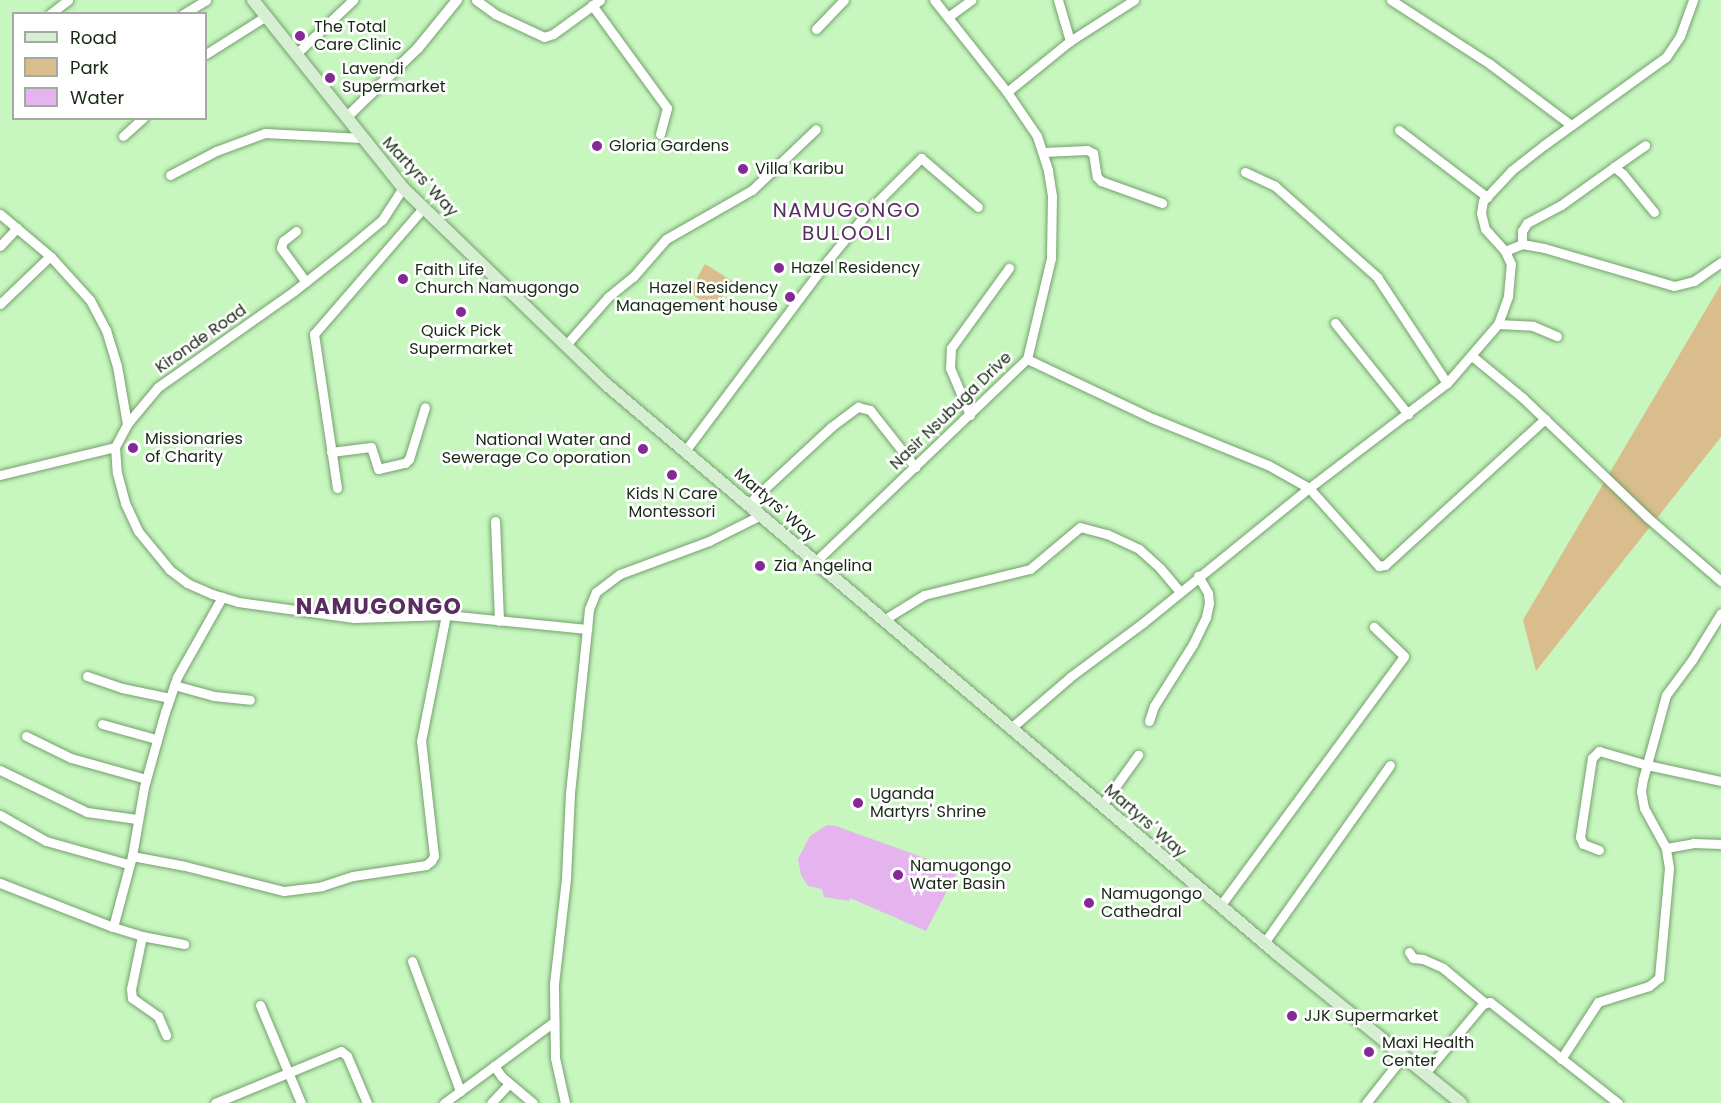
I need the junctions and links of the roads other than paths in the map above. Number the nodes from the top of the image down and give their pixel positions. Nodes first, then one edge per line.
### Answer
1 (68, 0) edge
2 (206, 0) edge
3 (254, 0) edge
4 (353, 0) edge
5 (457, 0) edge
6 (476, 0) edge
7 (844, 0) edge
8 (934, 0) edge
9 (971, 0) edge
10 (1058, 0) edge
11 (1134, 0) edge
12 (1391, 0) edge
13 (1693, 0) edge
14 (596, 3) edge
15 (53, 12) edge
16 (186, 12) edge
17 (266, 16) junction
18 (948, 17) junction
19 (816, 29) dead end
20 (1070, 41) junction
21 (207, 53) edge
22 (296, 54) junction
23 (1007, 92) junction
24 (347, 117) junction
25 (141, 120) edge
26 (1571, 125) junction
27 (816, 129) dead end
28 (1399, 130) dead end
29 (660, 134) dead end
30 (123, 136) dead end
31 (362, 138) junction
32 (1645, 145) dead end
33 (1043, 152) junction
34 (1614, 167) junction
35 (1245, 171) dead end
36 (170, 175) dead end
37 (403, 188) junction
38 (1486, 197) junction
39 (1162, 202) dead end
40 (978, 207) dead end
41 (423, 208) junction
42 (1654, 212) dead end
43 (0, 214) edge
44 (17, 228) junction
45 (296, 231) dead end
46 (1522, 244) junction
47 (0, 246) edge
48 (1505, 250) junction
49 (50, 256) junction
50 (1721, 262) edge
51 (1009, 268) dead end
52 (306, 282) junction
53 (0, 304) edge
54 (1335, 323) dead end
55 (1498, 324) junction
56 (1557, 336) dead end
57 (566, 346) junction
58 (1472, 356) junction
59 (1027, 359) junction
60 (1447, 382) junction
61 (425, 407) dead end
62 (1408, 414) junction
63 (970, 415) junction
64 (1545, 419) junction
65 (127, 424) junction
66 (115, 447) junction
67 (685, 450) junction
68 (331, 452) junction
69 (915, 466) junction
70 (0, 475) edge
71 (337, 488) dead end
72 (1309, 488) junction
73 (749, 503) junction
74 (761, 515) junction
75 (495, 521) dead end
76 (815, 562) junction
77 (1198, 576) junction
78 (1721, 581) edge
79 (1180, 592) junction
80 (222, 597) junction
81 (1721, 613) edge
82 (446, 615) junction
83 (885, 620) junction
84 (499, 621) junction
85 (1374, 627) dead end
86 (587, 629) junction
87 (87, 676) dead end
88 (174, 685) junction
89 (170, 698) junction
90 (250, 700) dead end
91 (1149, 721) dead end
92 (102, 724) dead end
93 (1011, 728) junction
94 (26, 736) dead end
95 (156, 739) junction
96 (1138, 755) dead end
97 (1390, 765) dead end
98 (1647, 765) junction
99 (0, 770) edge
100 (146, 779) junction
101 (1721, 781) edge
102 (1102, 805) junction
103 (0, 815) edge
104 (137, 819) junction
105 (1721, 844) edge
106 (1666, 848) junction
107 (1599, 850) dead end
108 (130, 860) junction
109 (0, 883) edge
110 (1220, 906) junction
111 (113, 927) junction
112 (142, 936) junction
113 (1264, 943) junction
114 (184, 944) dead end
115 (1409, 952) dead end
116 (412, 961) dead end
117 (1485, 1003) junction
118 (260, 1005) dead end
119 (554, 1022) junction
120 (166, 1035) dead end
121 (1404, 1055) junction
122 (1561, 1059) junction
123 (494, 1066) junction
124 (288, 1071) junction
125 (1425, 1073) junction
126 (509, 1084) junction
127 (460, 1091) junction
128 (215, 1103) edge
129 (301, 1103) edge
130 (367, 1103) edge
131 (444, 1103) edge
132 (491, 1103) edge
133 (534, 1103) edge
134 (565, 1103) edge
135 (1366, 1103) edge
136 (1461, 1103) edge
137 (1618, 1103) edge

1 - 15 street
2 - 16 street
3 - 17 main road, Martyrs' Way
4 - 22 street
5 - 24 street
6 - 14 street
7 - 19 street
8 - 18 street, Nasir Nsubuga Drive
9 - 18 street
10 - 20 street
11 - 20 street
12 - 26 street
13 - 26 street
14 - 29 street
17 - 21 street
17 - 22 main road, Martyrs' Way
18 - 23 street, Nasir Nsubuga Drive
20 - 23 street
22 - 24 main road, Martyrs' Way
23 - 33 street, Nasir Nsubuga Drive
24 - 31 main road, Martyrs' Way
25 - 30 street
26 - 38 street
27 - 57 street
28 - 38 street
31 - 36 street
31 - 37 main road, Martyrs' Way
32 - 34 street
33 - 39 street
33 - 59 street, Nasir Nsubuga Drive
34 - 42 street
34 - 46 street
35 - 60 street
37 - 41 main road, Martyrs' Way
37 - 52 street, Kironde Road
38 - 48 street
40 - 67 street
41 - 57 main road, Martyrs' Way
41 - 68 street
43 - 44 street
44 - 47 street
44 - 49 street
45 - 52 street
46 - 48 street
46 - 50 street
48 - 55 street
49 - 53 street
49 - 65 street
51 - 63 street
52 - 65 street, Kironde Road
54 - 62 street
55 - 56 street
55 - 58 street
57 - 67 main road, Martyrs' Way
58 - 60 street
58 - 64 street
59 - 63 street, Nasir Nsubuga Drive
59 - 72 street
60 - 62 street
61 - 68 street
62 - 72 street
63 - 69 street, Nasir Nsubuga Drive
64 - 72 street
64 - 78 street
65 - 66 street, Kironde Road
66 - 70 street
66 - 80 street
67 - 73 main road, Martyrs' Way
68 - 71 street
69 - 73 street
69 - 76 street, Nasir Nsubuga Drive
72 - 77 street
73 - 74 main road, Martyrs' Way
74 - 76 main road, Martyrs' Way
74 - 86 street
75 - 84 street
76 - 83 main road, Martyrs' Way
77 - 79 street
77 - 91 street
79 - 83 street
79 - 93 street
80 - 82 street
80 - 88 street
81 - 98 street
82 - 84 street
82 - 108 street
83 - 93 main road, Martyrs' Way
84 - 86 street
85 - 110 street
86 - 119 street
87 - 89 street
88 - 89 street
88 - 90 street
89 - 95 street
92 - 95 street
93 - 102 main road, Martyrs' Way
94 - 100 street
95 - 100 street
96 - 102 street
97 - 113 street
98 - 101 street
98 - 106 street
98 - 107 street
99 - 104 street
100 - 104 street
102 - 110 main road, Martyrs' Way
103 - 108 street
104 - 108 street
105 - 106 street
106 - 122 street
108 - 111 street
109 - 111 street
110 - 113 main road, Martyrs' Way
111 - 112 street
112 - 114 street
112 - 120 street
113 - 121 main road, Martyrs' Way
115 - 117 street
116 - 127 street
117 - 122 street
117 - 125 street
118 - 124 street
119 - 123 street
119 - 134 street
121 - 125 main road, Martyrs' Way
121 - 135 street
122 - 137 street
123 - 126 street
123 - 127 street
124 - 128 street
124 - 129 street
124 - 130 street
125 - 136 main road, Martyrs' Way
126 - 132 street
126 - 133 street
127 - 131 street

